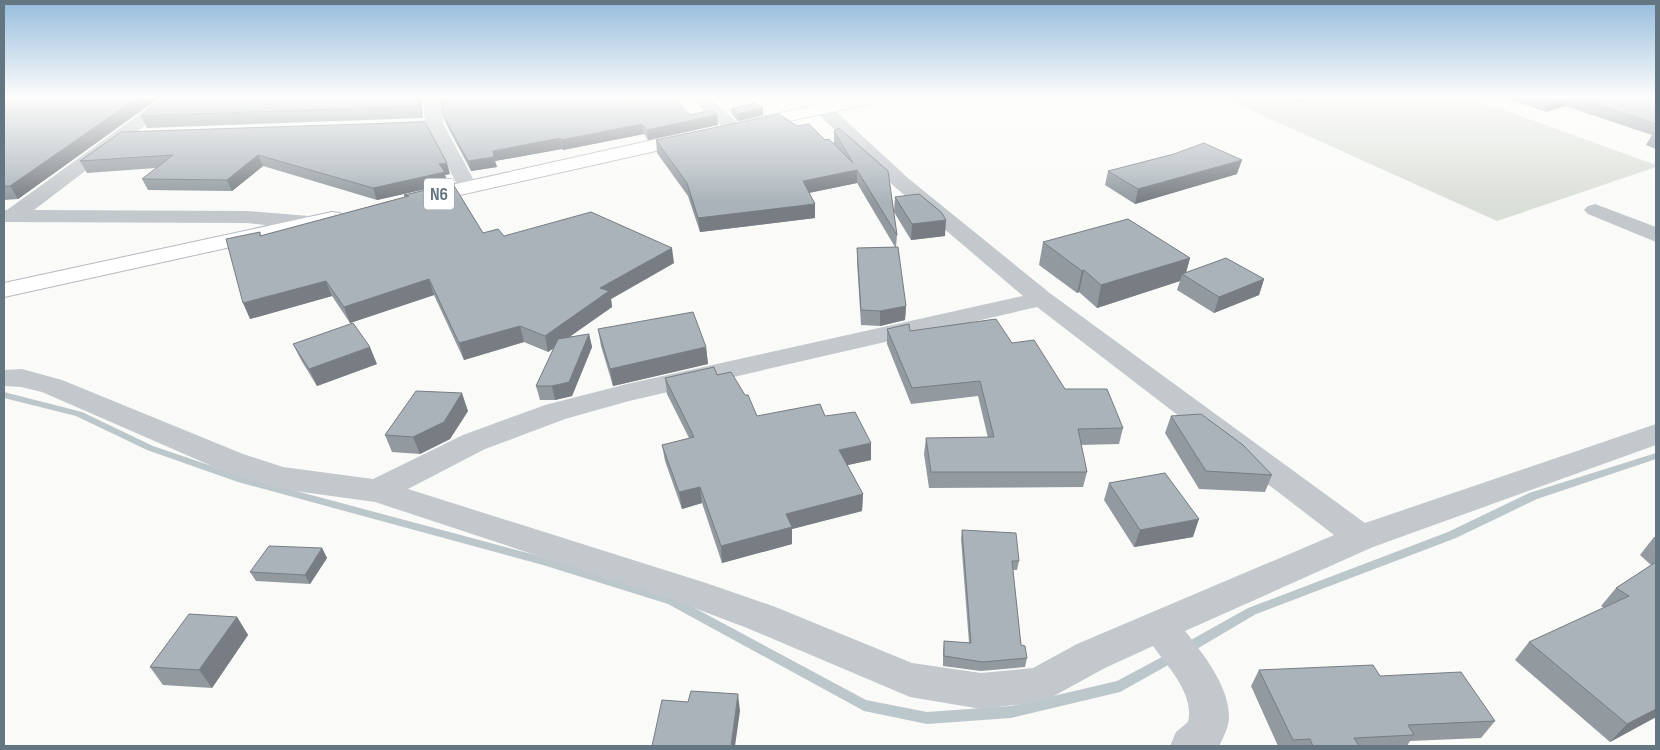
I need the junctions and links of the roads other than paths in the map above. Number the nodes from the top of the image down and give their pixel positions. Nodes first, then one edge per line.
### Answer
1 (127, 133) edge
2 (439, 133) edge
3 (712, 133) edge
4 (849, 133) edge
5 (152, 135) edge
6 (123, 136) junction
7 (468, 188) junction
8 (403, 202) edge
9 (1595, 210) dead end
10 (356, 213) edge
11 (8, 216) edge
12 (309, 224) junction
13 (1656, 234) edge
14 (4, 290) edge
15 (1042, 299) junction
16 (4, 378) edge
17 (1656, 434) edge
18 (377, 492) junction
19 (1362, 538) junction
20 (1160, 626) junction
21 (1192, 746) edge

1 - 6 street
2 - 7 street
3 - 7 main road, N6
4 - 15 street
5 - 6 street
6 - 11 street
7 - 8 main road, N6
9 - 13 street
10 - 12 main road
11 - 12 street
12 - 14 main road
15 - 18 street
15 - 19 street
16 - 18 street
17 - 19 street
18 - 20 street
19 - 20 street
20 - 21 street

